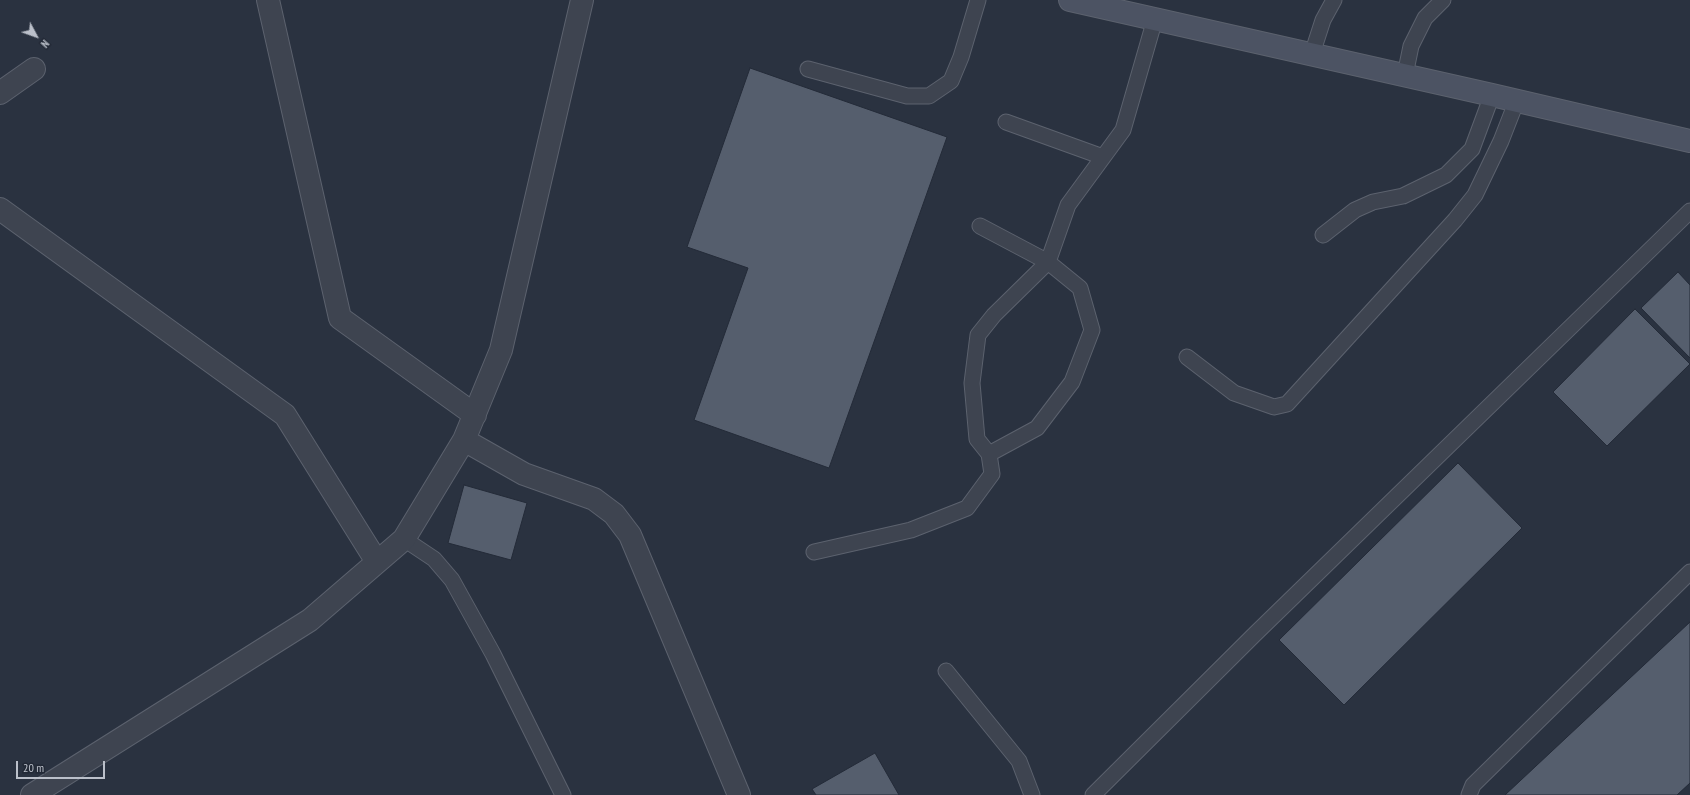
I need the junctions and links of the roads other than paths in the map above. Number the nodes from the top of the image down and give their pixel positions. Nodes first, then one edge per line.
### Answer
1 (268, 0) edge
2 (582, 0) edge
3 (978, 0) edge
4 (1075, 0) edge
5 (1334, 0) edge
6 (1442, 0) edge
7 (1156, 19) junction
8 (1312, 54) junction
9 (34, 69) dead end
10 (808, 69) dead end
11 (1405, 75) junction
12 (0, 93) edge
13 (1492, 94) junction
14 (1517, 100) junction
15 (1006, 122) dead end
16 (1690, 141) edge
17 (1103, 157) junction
18 (0, 209) edge
19 (1690, 211) edge
20 (980, 226) dead end
21 (1323, 235) dead end
22 (1048, 262) junction
23 (1187, 357) dead end
24 (475, 415) junction
25 (464, 440) junction
26 (990, 454) junction
27 (404, 539) junction
28 (814, 552) dead end
29 (377, 562) junction
30 (1690, 572) edge
31 (946, 672) dead end
32 (32, 795) edge
33 (564, 795) edge
34 (739, 795) edge
35 (1032, 795) edge
36 (1093, 795) edge
37 (1468, 795) edge

1 - 24 street
2 - 24 street
3 - 10 lane
4 - 7 street
5 - 8 lane
6 - 11 lane
7 - 8 street
7 - 17 lane
8 - 11 street
9 - 12 street
11 - 13 street
13 - 14 street
13 - 21 lane
14 - 16 street
14 - 23 lane
15 - 17 lane
17 - 22 lane
18 - 29 street
19 - 36 lane
20 - 22 lane
22 - 26 lane
22 - 26 lane
24 - 25 street
25 - 27 street
25 - 34 street
26 - 28 lane
27 - 29 street
27 - 33 lane
29 - 32 street
30 - 37 lane
31 - 35 lane

